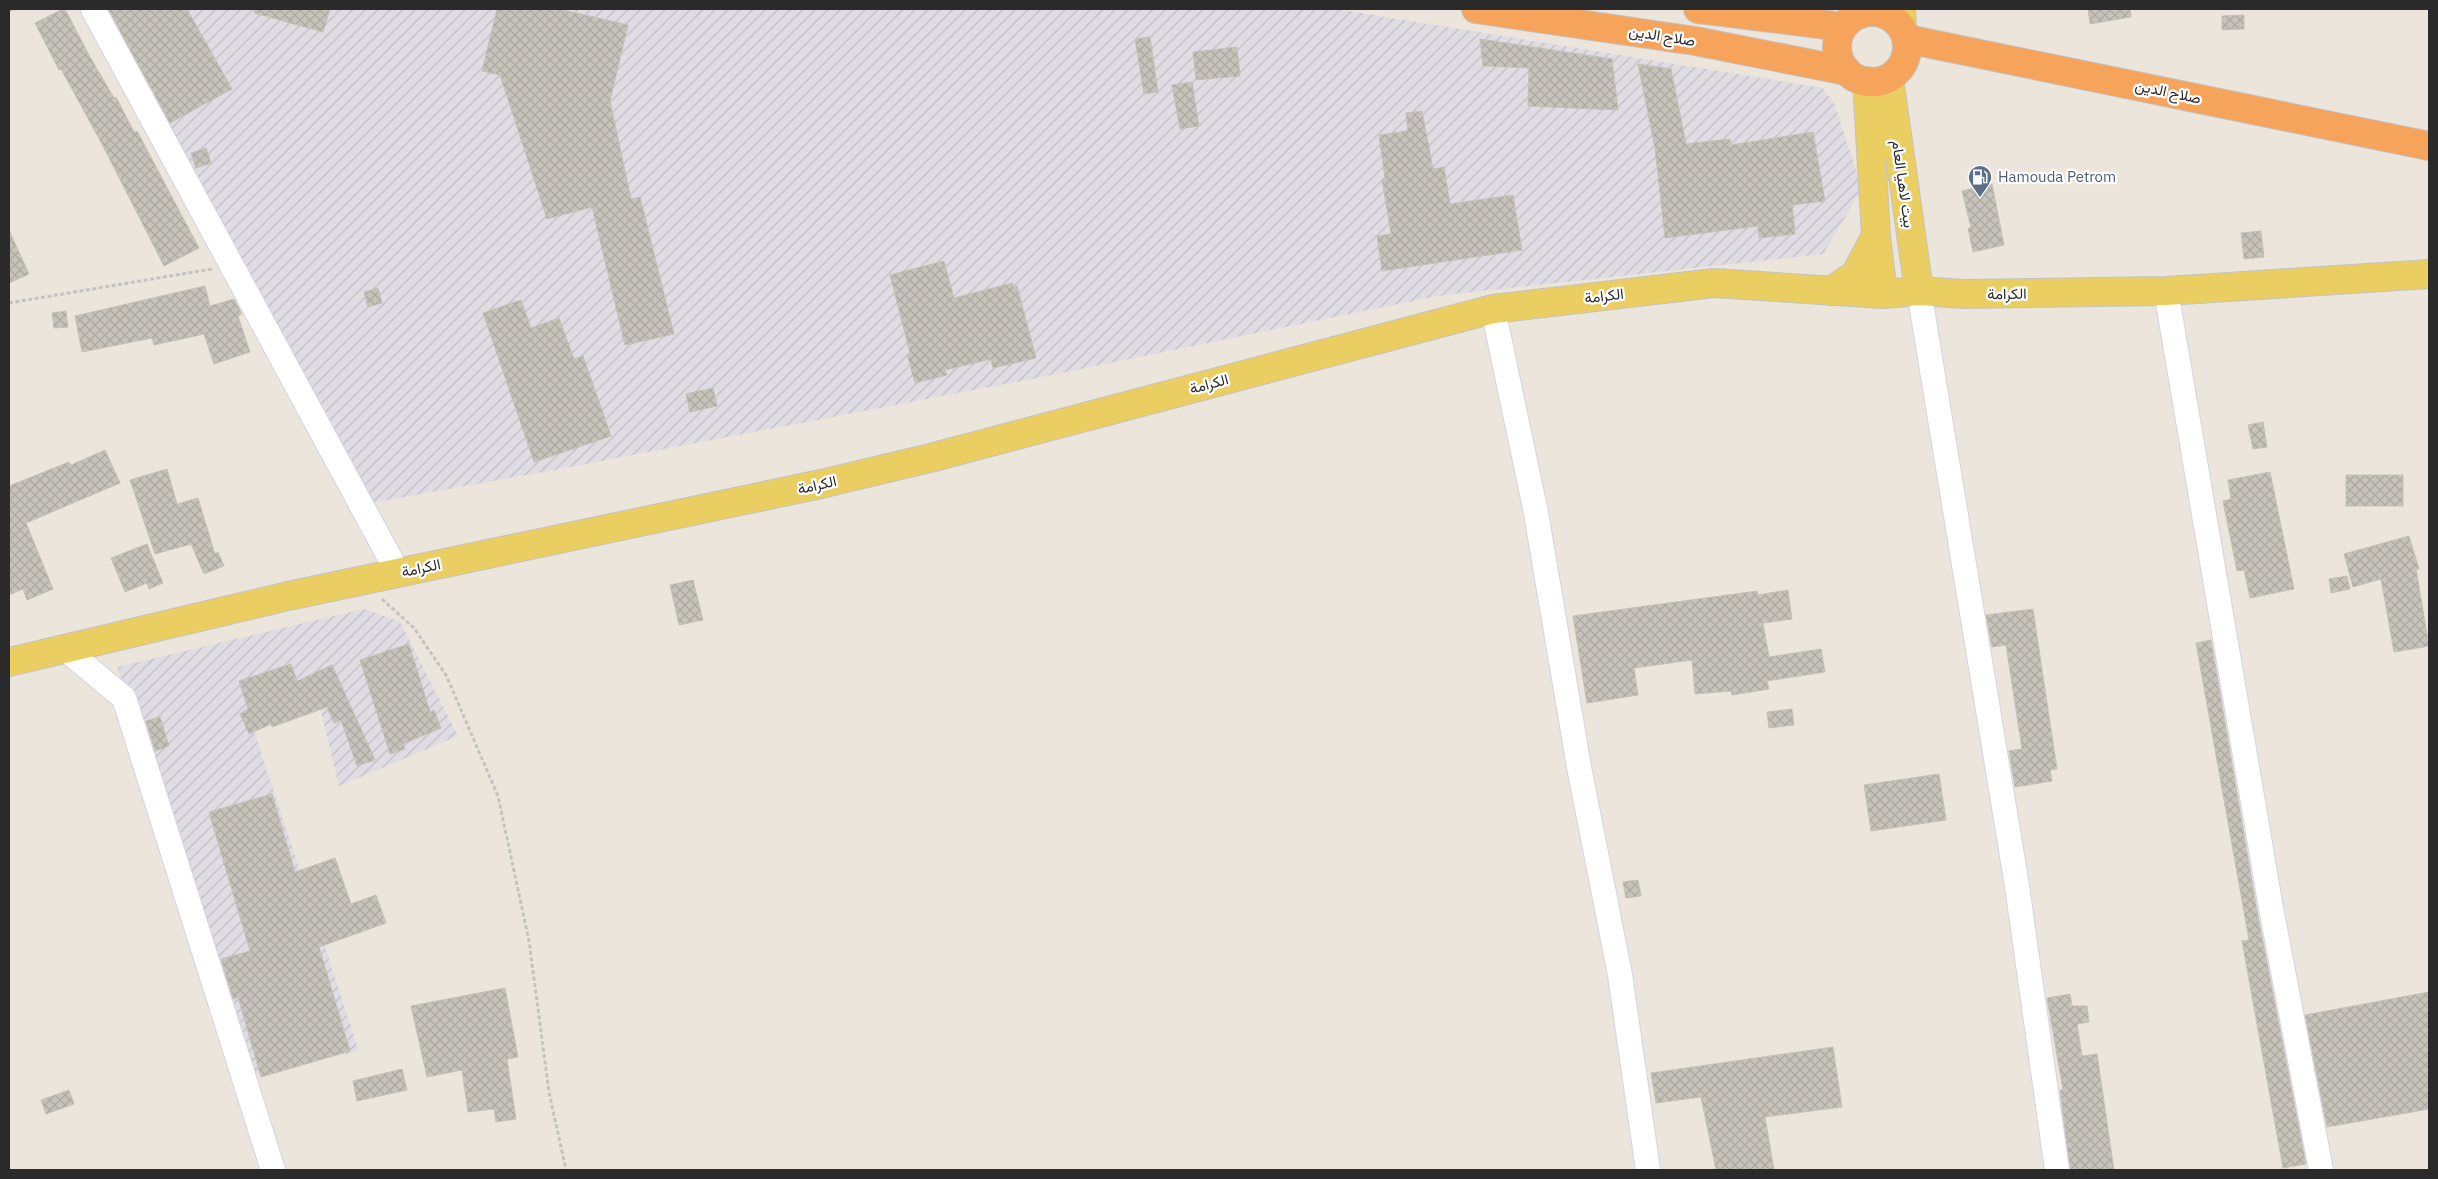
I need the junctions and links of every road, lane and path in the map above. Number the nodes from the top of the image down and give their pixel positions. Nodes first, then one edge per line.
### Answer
1 (17, 9) edge
2 (93, 9) edge
3 (1476, 9) edge
4 (1698, 9) edge
5 (9, 10) edge
6 (1855, 17) edge
7 (1903, 25) edge
8 (1868, 77) junction
9 (2429, 146) edge
10 (1910, 233) junction
11 (1876, 236) junction
12 (232, 266) junction
13 (2429, 274) edge
14 (1831, 291) junction
15 (1918, 291) junction
16 (2166, 291) junction
17 (1883, 294) junction
18 (1964, 294) junction
19 (9, 303) edge
20 (1493, 309) junction
21 (398, 572) junction
22 (361, 580) junction
23 (65, 649) junction
24 (9, 662) edge
25 (273, 1170) edge
26 (566, 1170) edge
27 (1648, 1170) edge
28 (2057, 1170) edge
29 (2321, 1170) edge

1 - 5 path
2 - 12 street
3 - 8 highway, صلاح الدين
4 - 6 highway
6 - 7 highway
6 - 8 highway
7 - 8 highway
7 - 9 highway, صلاح الدين
8 - 10 main road, بيت لاهيا العام
8 - 11 main road, بيت لاهيا العام
10 - 15 main road, بيت لاهيا العام
10 - 18 main road
11 - 14 main road
11 - 17 main road, بيت لاهيا العام
12 - 19 path
12 - 21 street
13 - 16 main road, الكرامة
14 - 17 main road, الكرامة
14 - 20 main road, الكرامة
15 - 17 main road, الكرامة
15 - 18 main road, الكرامة
15 - 28 street
16 - 18 main road, الكرامة
16 - 29 street
20 - 21 main road, الكرامة
20 - 27 street
21 - 22 main road, الكرامة
22 - 23 main road, الكرامة
22 - 26 path
23 - 24 main road, الكرامة
23 - 25 street

